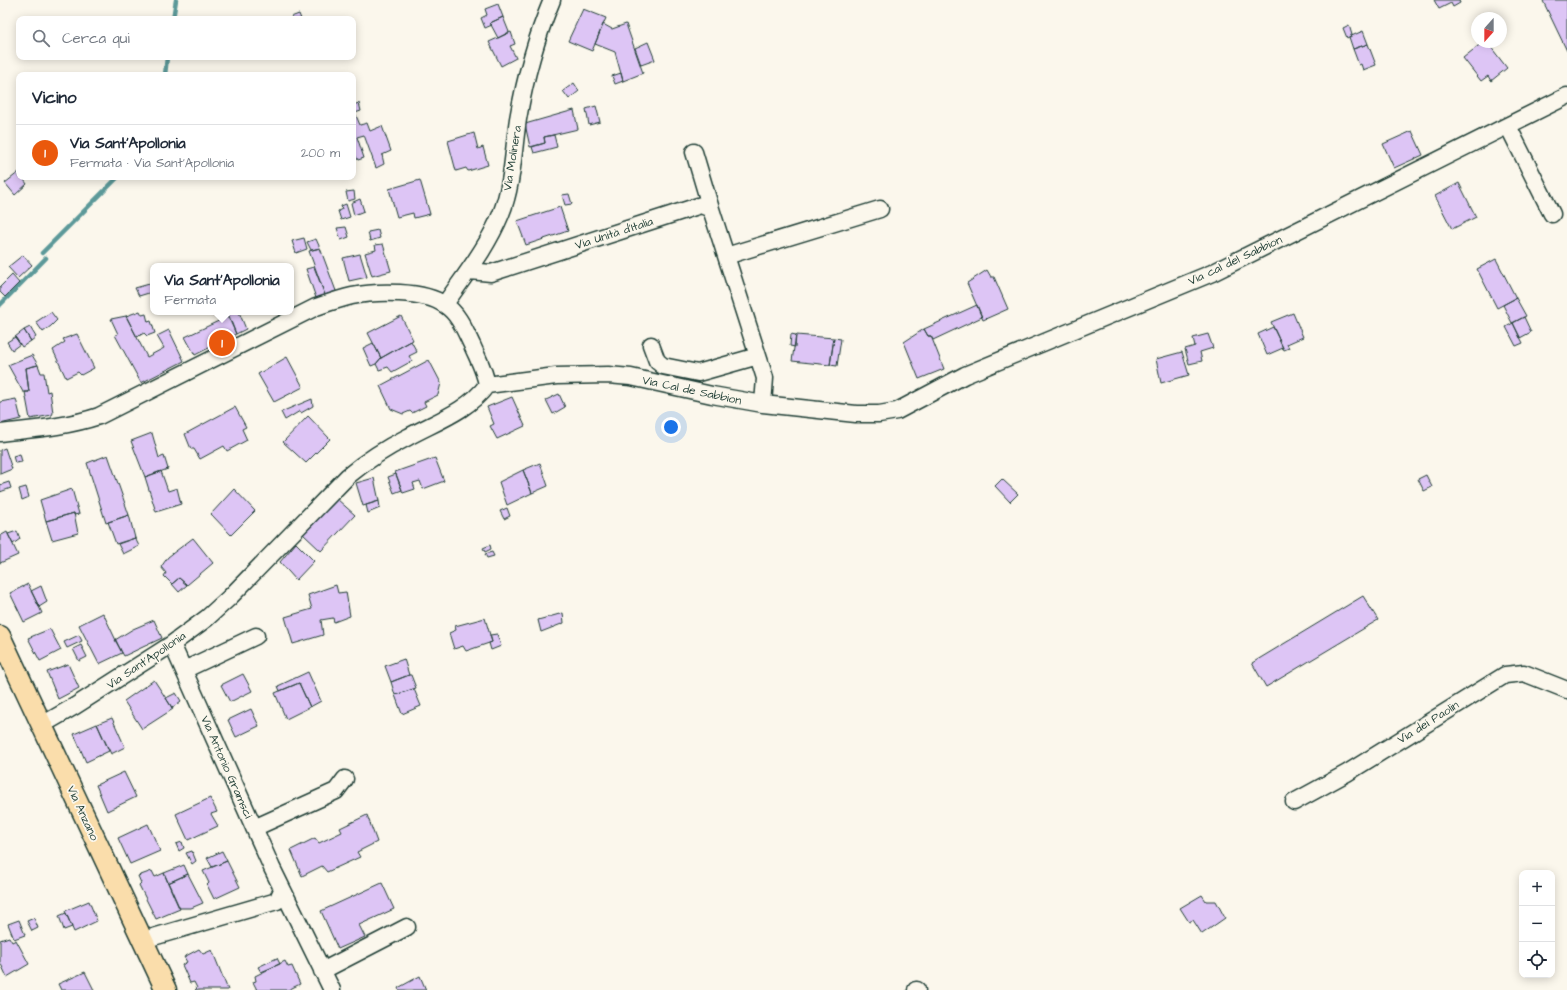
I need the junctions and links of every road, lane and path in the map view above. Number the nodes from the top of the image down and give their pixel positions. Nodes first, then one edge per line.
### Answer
1 (552, 0) edge
2 (1567, 96) edge
3 (1508, 126) junction
4 (694, 152) dead end
5 (711, 209) junction
6 (880, 209) dead end
7 (1552, 214) dead end
8 (726, 256) junction
9 (470, 271) junction
10 (445, 304) junction
11 (651, 345) dead end
12 (758, 356) junction
13 (487, 385) junction
14 (763, 404) junction
15 (897, 411) joint
16 (0, 433) edge
17 (0, 636) edge
18 (256, 636) dead end
19 (172, 644) junction
20 (184, 670) junction
21 (1567, 690) edge
22 (42, 725) junction
23 (345, 779) dead end
24 (1294, 802) dead end
25 (254, 828) junction
26 (282, 890) junction
27 (407, 927) dead end
28 (142, 940) junction
29 (322, 971) junction
30 (166, 990) edge
31 (332, 990) edge

1 - 9 street, Via Molinera
2 - 3 street, Via cal del Sabbion
3 - 7 street
3 - 15 street, Via cal del Sabbion
4 - 5 street
5 - 8 street
5 - 9 street, Via Unità d'Italia
6 - 8 street
8 - 12 street
9 - 10 street, Via Molinera
10 - 13 street
10 - 16 street
11 - 12 street
12 - 14 street
13 - 14 street, Via Cal de Sabbion
13 - 19 street, Via Sant'Apollonia
14 - 15 street, Via Cal de Sabbion
17 - 22 main road, Via Anzano
18 - 20 street
19 - 20 street, Via Antonio Gramsci
19 - 22 street, Via Sant'Apollonia
20 - 25 street, Via Antonio Gramsci
21 - 24 street, Via dei Paolin
22 - 28 main road, Via Anzano
23 - 25 street
25 - 26 street, Via Antonio Gramsci
26 - 28 street
26 - 29 street, Via Antonio Gramsci
27 - 29 street
28 - 30 main road, Via Anzano
29 - 31 street, Via Antonio Gramsci

